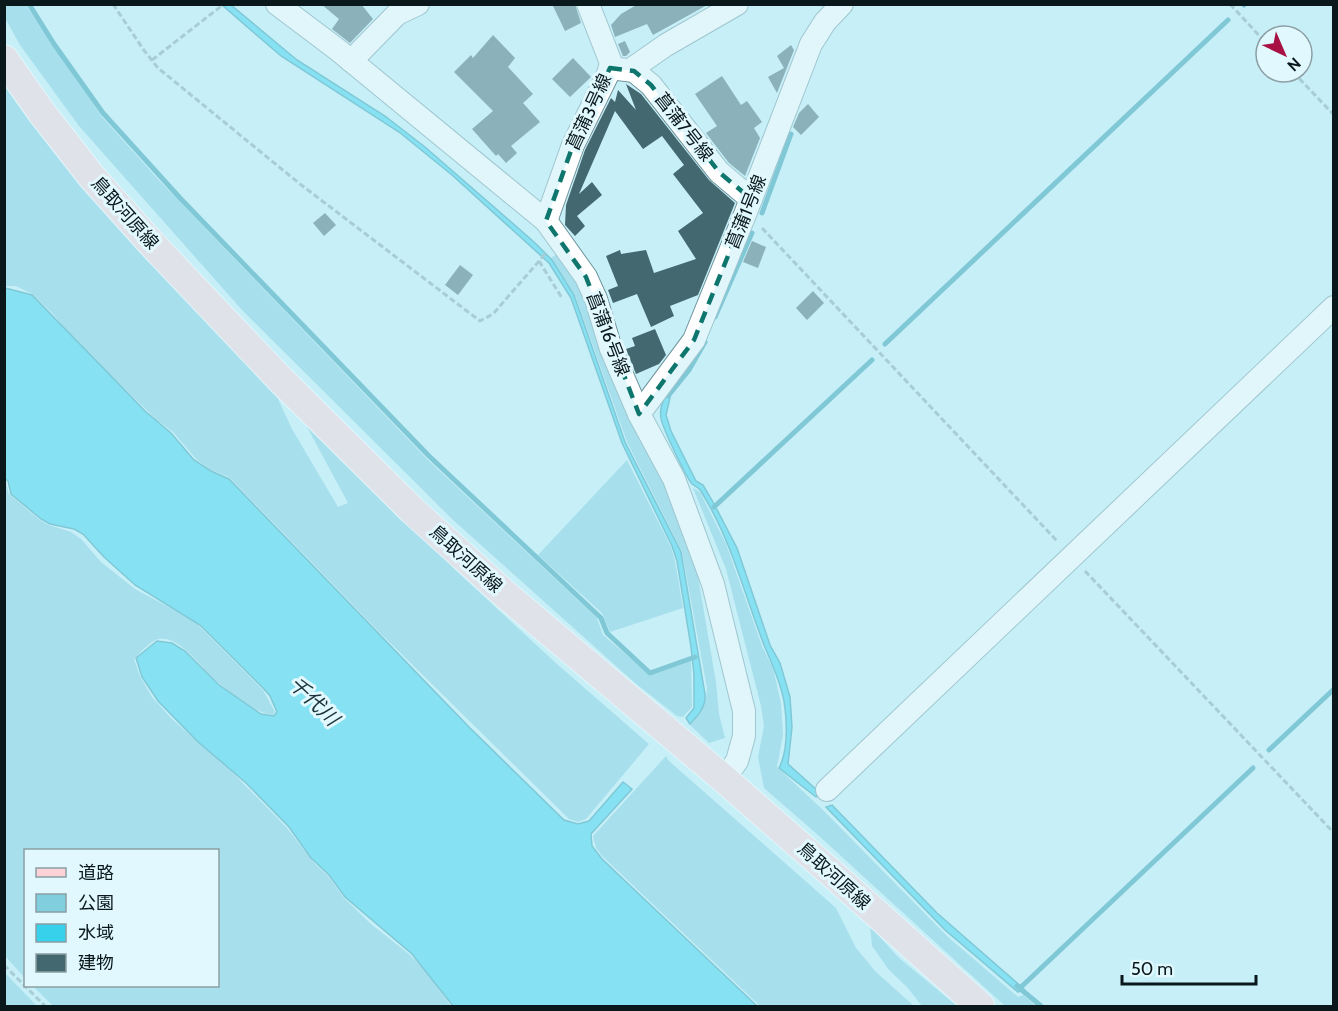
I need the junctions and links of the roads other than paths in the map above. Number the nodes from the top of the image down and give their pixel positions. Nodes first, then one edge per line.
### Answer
1 (278, 4) edge
2 (418, 4) edge
3 (588, 4) edge
4 (737, 4) edge
5 (842, 4) edge
6 (4, 58) edge
7 (351, 61) junction
8 (620, 69) junction
9 (749, 205) junction
10 (546, 220) junction
11 (1334, 307) edge
12 (639, 414) junction
13 (724, 779) junction
14 (827, 790) dead end
15 (980, 1006) edge

1 - 7 street, 菖蒲16号線
2 - 7 street
3 - 8 street, 菖蒲3号線
4 - 8 street
5 - 9 street, 菖蒲1号線
6 - 13 main road, 鳥取河原線
7 - 10 street, 菖蒲16号線
8 - 9 street, 菖蒲7号線
8 - 10 street, 菖蒲3号線
9 - 12 street, 菖蒲1号線
10 - 12 street, 菖蒲16号線
11 - 14 street
12 - 13 street, 菖蒲16号線
13 - 15 main road, 鳥取河原線

